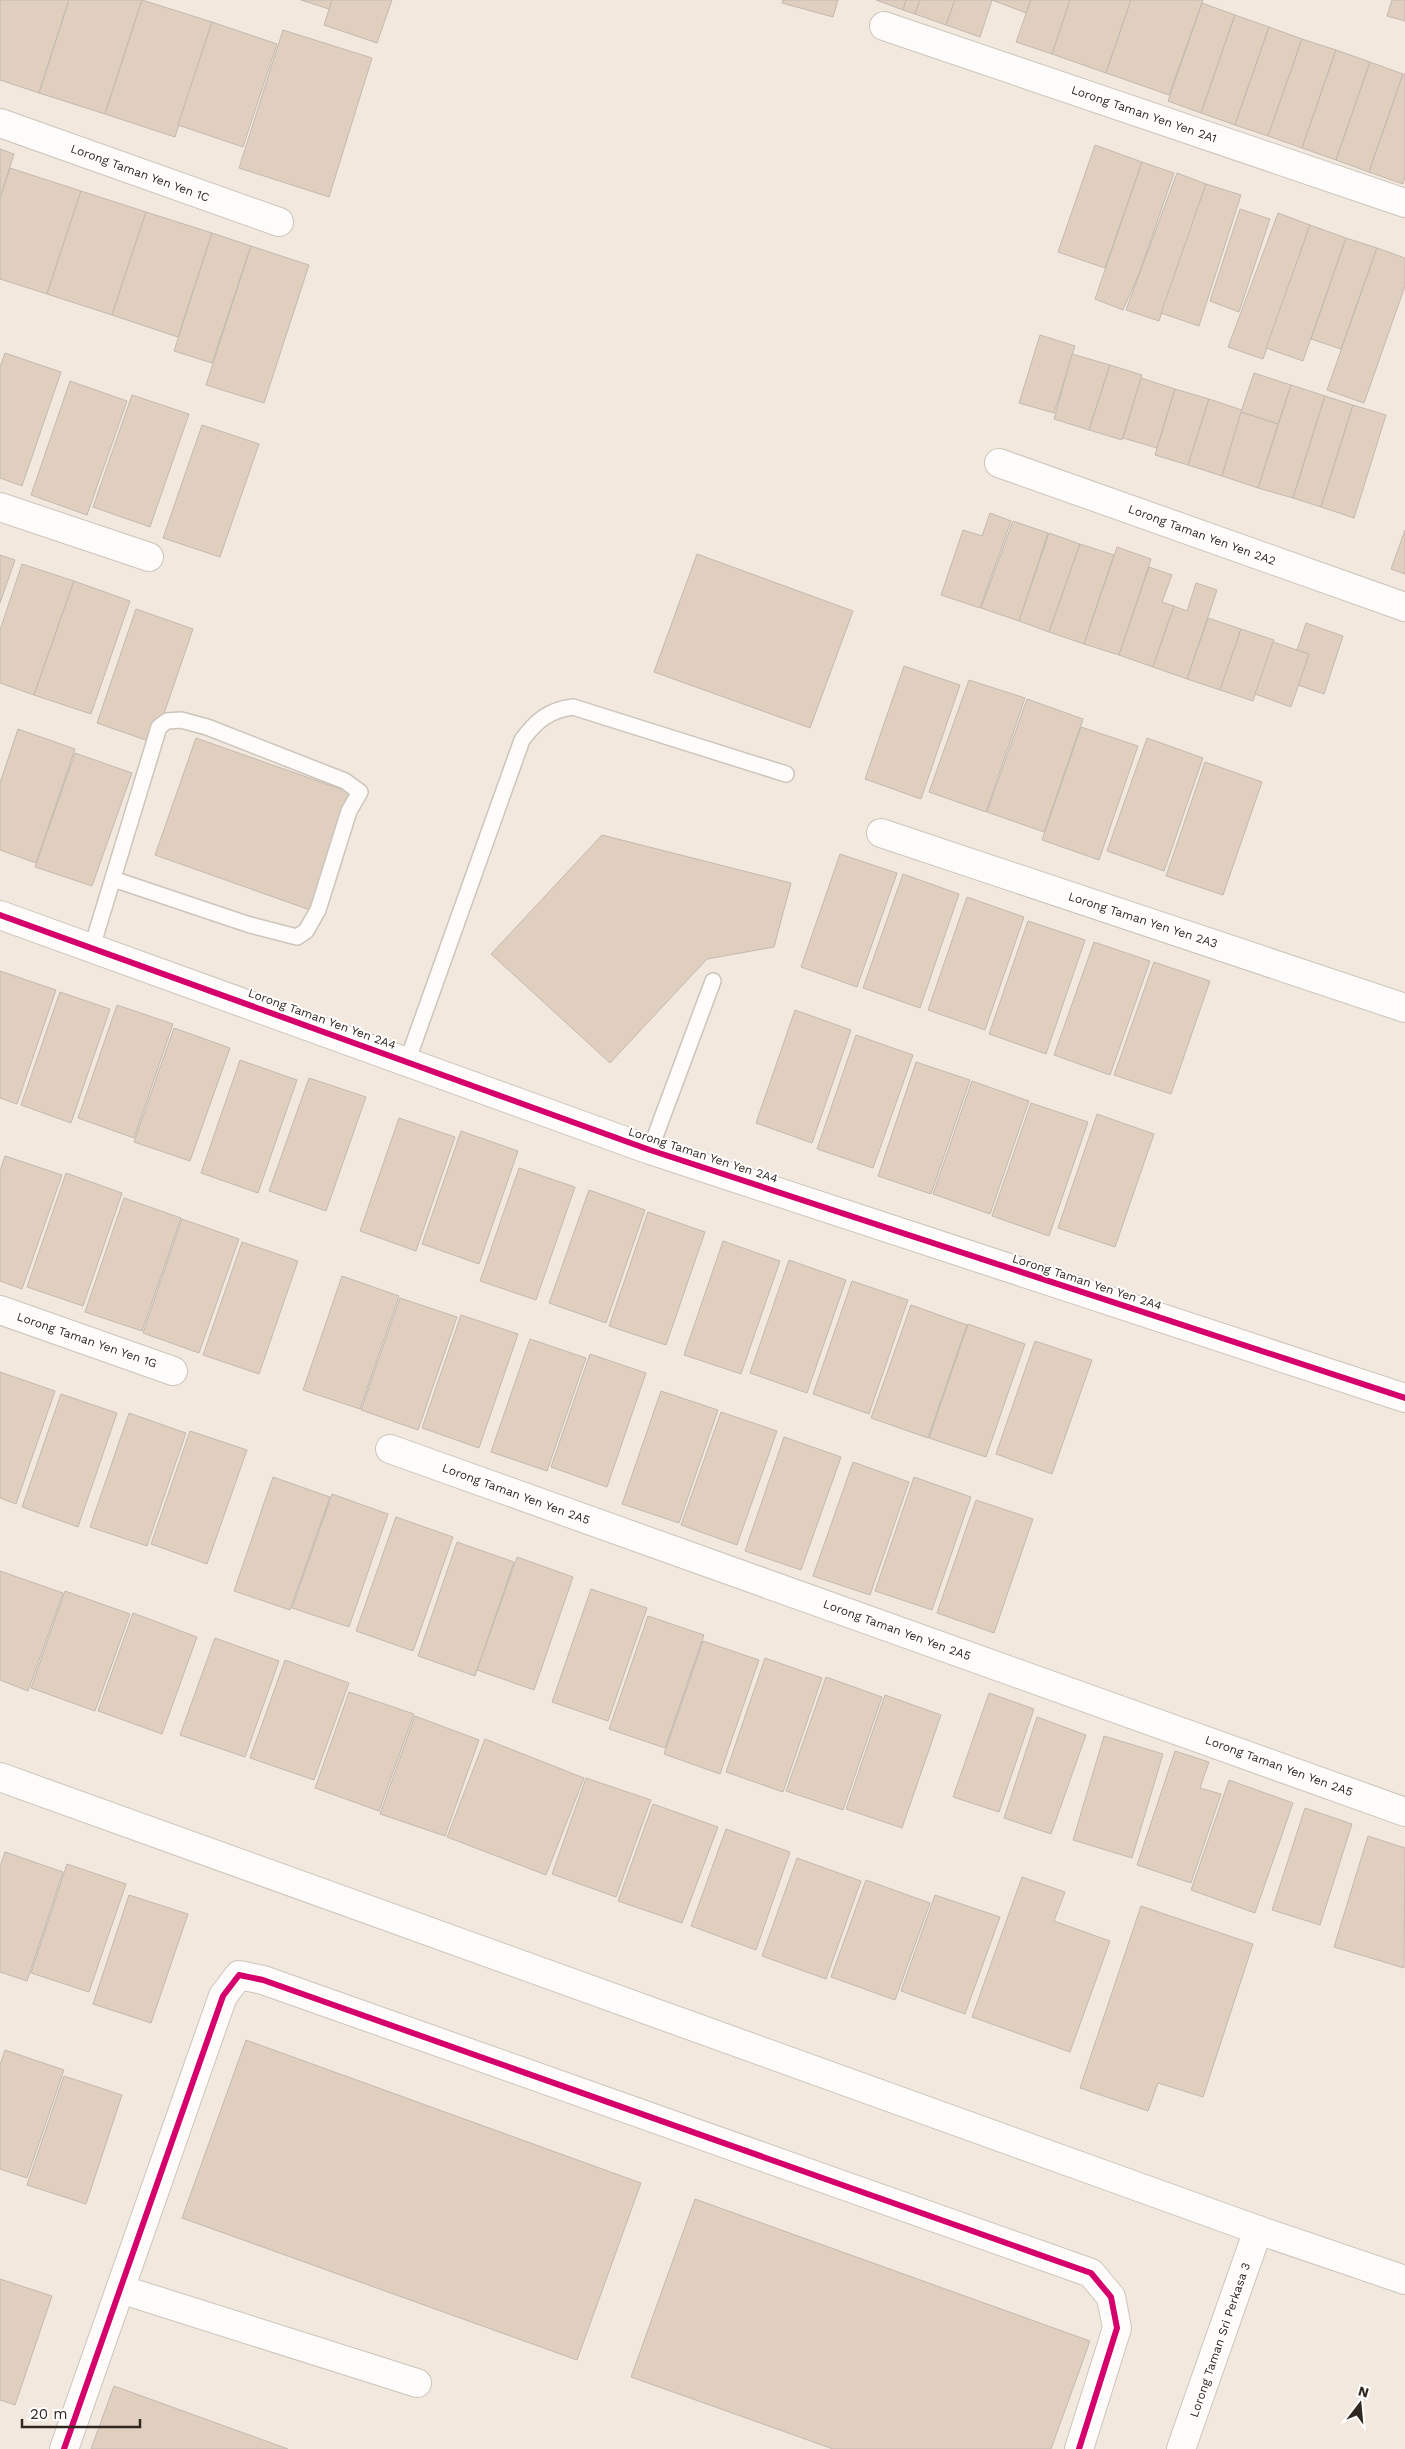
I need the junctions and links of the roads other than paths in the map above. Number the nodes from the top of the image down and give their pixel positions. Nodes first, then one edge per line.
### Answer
1 (884, 26) dead end
2 (0, 123) edge
3 (1405, 203) edge
4 (279, 222) dead end
5 (999, 463) dead end
6 (0, 507) edge
7 (149, 557) dead end
8 (1405, 607) edge
9 (786, 774) dead end
10 (881, 833) dead end
11 (112, 879) junction
12 (0, 915) edge
13 (92, 947) junction
14 (713, 981) dead end
15 (1405, 1008) edge
16 (407, 1062) junction
17 (650, 1150) junction
18 (0, 1310) edge
19 (173, 1371) dead end
20 (1405, 1398) edge
21 (390, 1449) dead end
22 (0, 1777) edge
23 (1405, 1812) edge
24 (1258, 2230) junction
25 (1405, 2280) edge
26 (120, 2289) junction
27 (417, 2383) dead end
28 (64, 2449) edge
29 (1079, 2449) edge
30 (1182, 2449) edge

1 - 3 street, Lorong Taman Yen Yen 2A1
2 - 4 street, Lorong Taman Yen Yen 1C
5 - 8 street, Lorong Taman Yen Yen 2A2
6 - 7 street
9 - 16 lane
10 - 15 street, Lorong Taman Yen Yen 2A3
11 - 11 lane
11 - 13 lane
12 - 13 street, Lorong Taman Yen Yen 2A4
13 - 16 street, Lorong Taman Yen Yen 2A4
14 - 17 lane
16 - 17 street, Lorong Taman Yen Yen 2A4
17 - 20 street, Lorong Taman Yen Yen 2A4
18 - 19 street, Lorong Taman Yen Yen 1G
21 - 23 street, Lorong Taman Yen Yen 2A5
22 - 24 street
24 - 25 street
24 - 30 street, Lorong Taman Sri Perkasa 3
26 - 27 street
26 - 28 street
26 - 29 street

